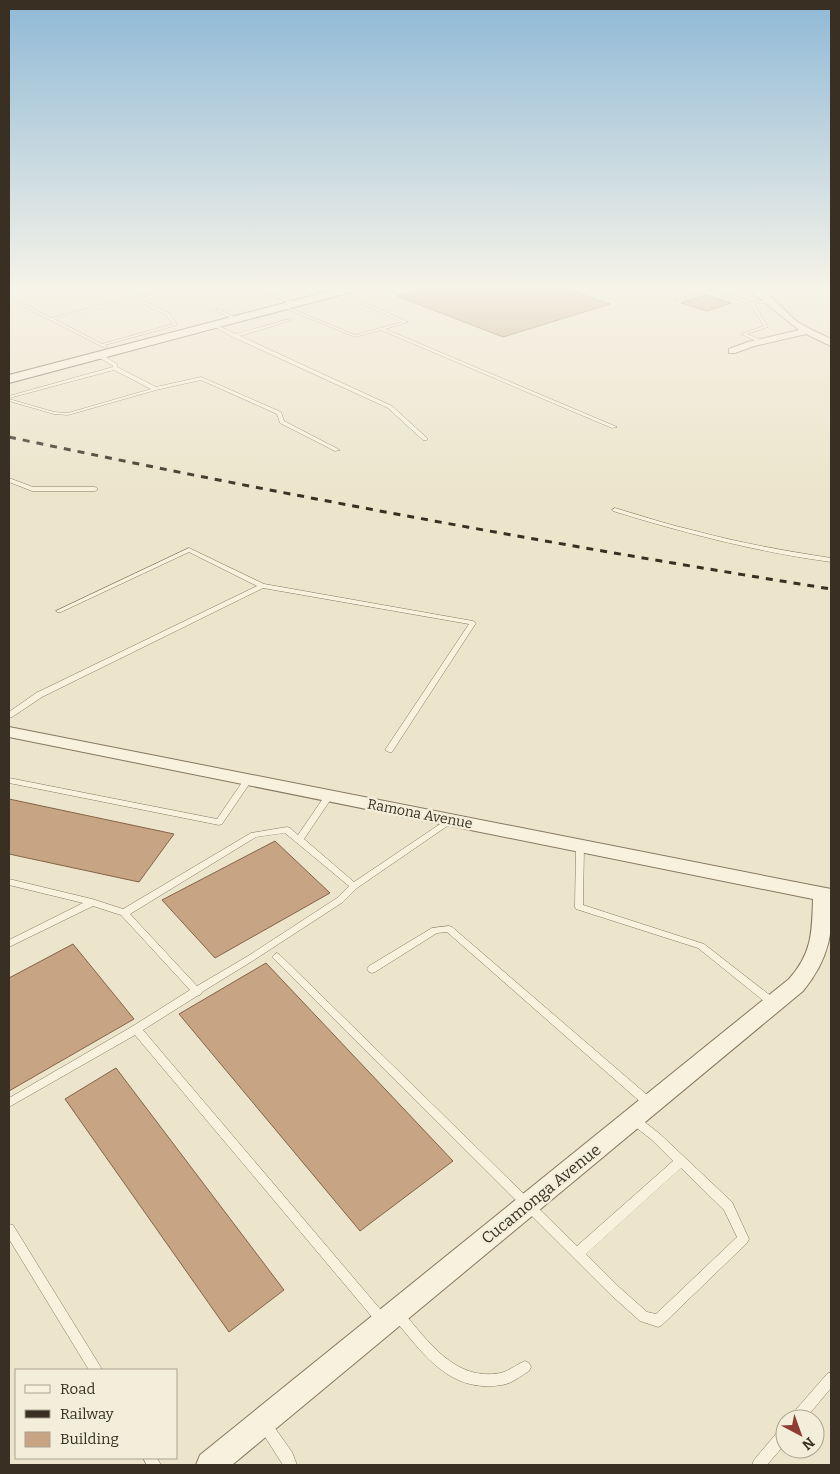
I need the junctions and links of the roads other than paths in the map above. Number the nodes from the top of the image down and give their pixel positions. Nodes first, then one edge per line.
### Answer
1 (76, 358) edge
2 (108, 358) edge
3 (283, 358) edge
4 (449, 358) edge
5 (115, 368) junction
6 (9, 379) edge
7 (155, 389) junction
8 (9, 398) edge
9 (614, 427) dead end
10 (425, 438) dead end
11 (337, 450) dead end
12 (9, 480) edge
13 (95, 489) dead end
14 (615, 510) dead end
15 (831, 560) edge
16 (262, 586) junction
17 (59, 612) dead end
18 (9, 715) edge
19 (9, 732) edge
20 (390, 750) dead end
21 (9, 780) edge
22 (248, 780) junction
23 (329, 796) junction
24 (452, 820) junction
25 (299, 840) junction
26 (580, 846) junction
27 (9, 882) edge
28 (354, 886) junction
29 (827, 895) edge
30 (92, 902) junction
31 (124, 913) junction
32 (9, 944) edge
33 (277, 956) dead end
34 (372, 969) dead end
35 (197, 992) junction
36 (773, 1003) junction
37 (136, 1029) junction
38 (9, 1103) edge
39 (642, 1111) junction
40 (681, 1161) junction
41 (529, 1204) junction
42 (9, 1229) edge
43 (578, 1254) junction
44 (390, 1318) junction
45 (525, 1367) dead end
46 (95, 1369) edge
47 (831, 1378) edge
48 (805, 1409) edge
49 (262, 1422) junction
50 (775, 1446) edge
51 (210, 1465) edge
52 (290, 1465) edge
53 (759, 1465) edge

1 - 6 main road
2 - 5 lane
3 - 10 lane
4 - 9 lane
5 - 7 lane
5 - 8 lane
7 - 8 lane
7 - 11 lane
12 - 13 lane
14 - 15 lane
16 - 17 lane
16 - 18 lane
16 - 20 lane
19 - 22 street, Ramona Avenue
21 - 22 lane
22 - 23 street, Ramona Avenue
23 - 24 street, Ramona Avenue
23 - 25 lane
24 - 26 street, Ramona Avenue
24 - 28 lane
25 - 28 lane
25 - 31 lane
26 - 29 street, Ramona Avenue
26 - 36 lane
27 - 30 lane
28 - 35 lane
29 - 36 street, Cucamonga Avenue
30 - 31 lane
30 - 32 lane
31 - 35 lane
33 - 41 lane
34 - 39 lane
35 - 37 lane
36 - 39 street, Cucamonga Avenue
37 - 38 lane
37 - 44 lane
39 - 40 lane
39 - 41 street, Cucamonga Avenue
40 - 43 lane
40 - 43 lane
41 - 43 lane
41 - 44 street, Cucamonga Avenue
42 - 46 lane
44 - 45 lane
44 - 49 street, Cucamonga Avenue
47 - 48 lane
49 - 51 street, Cucamonga Avenue
49 - 52 lane
50 - 53 lane

